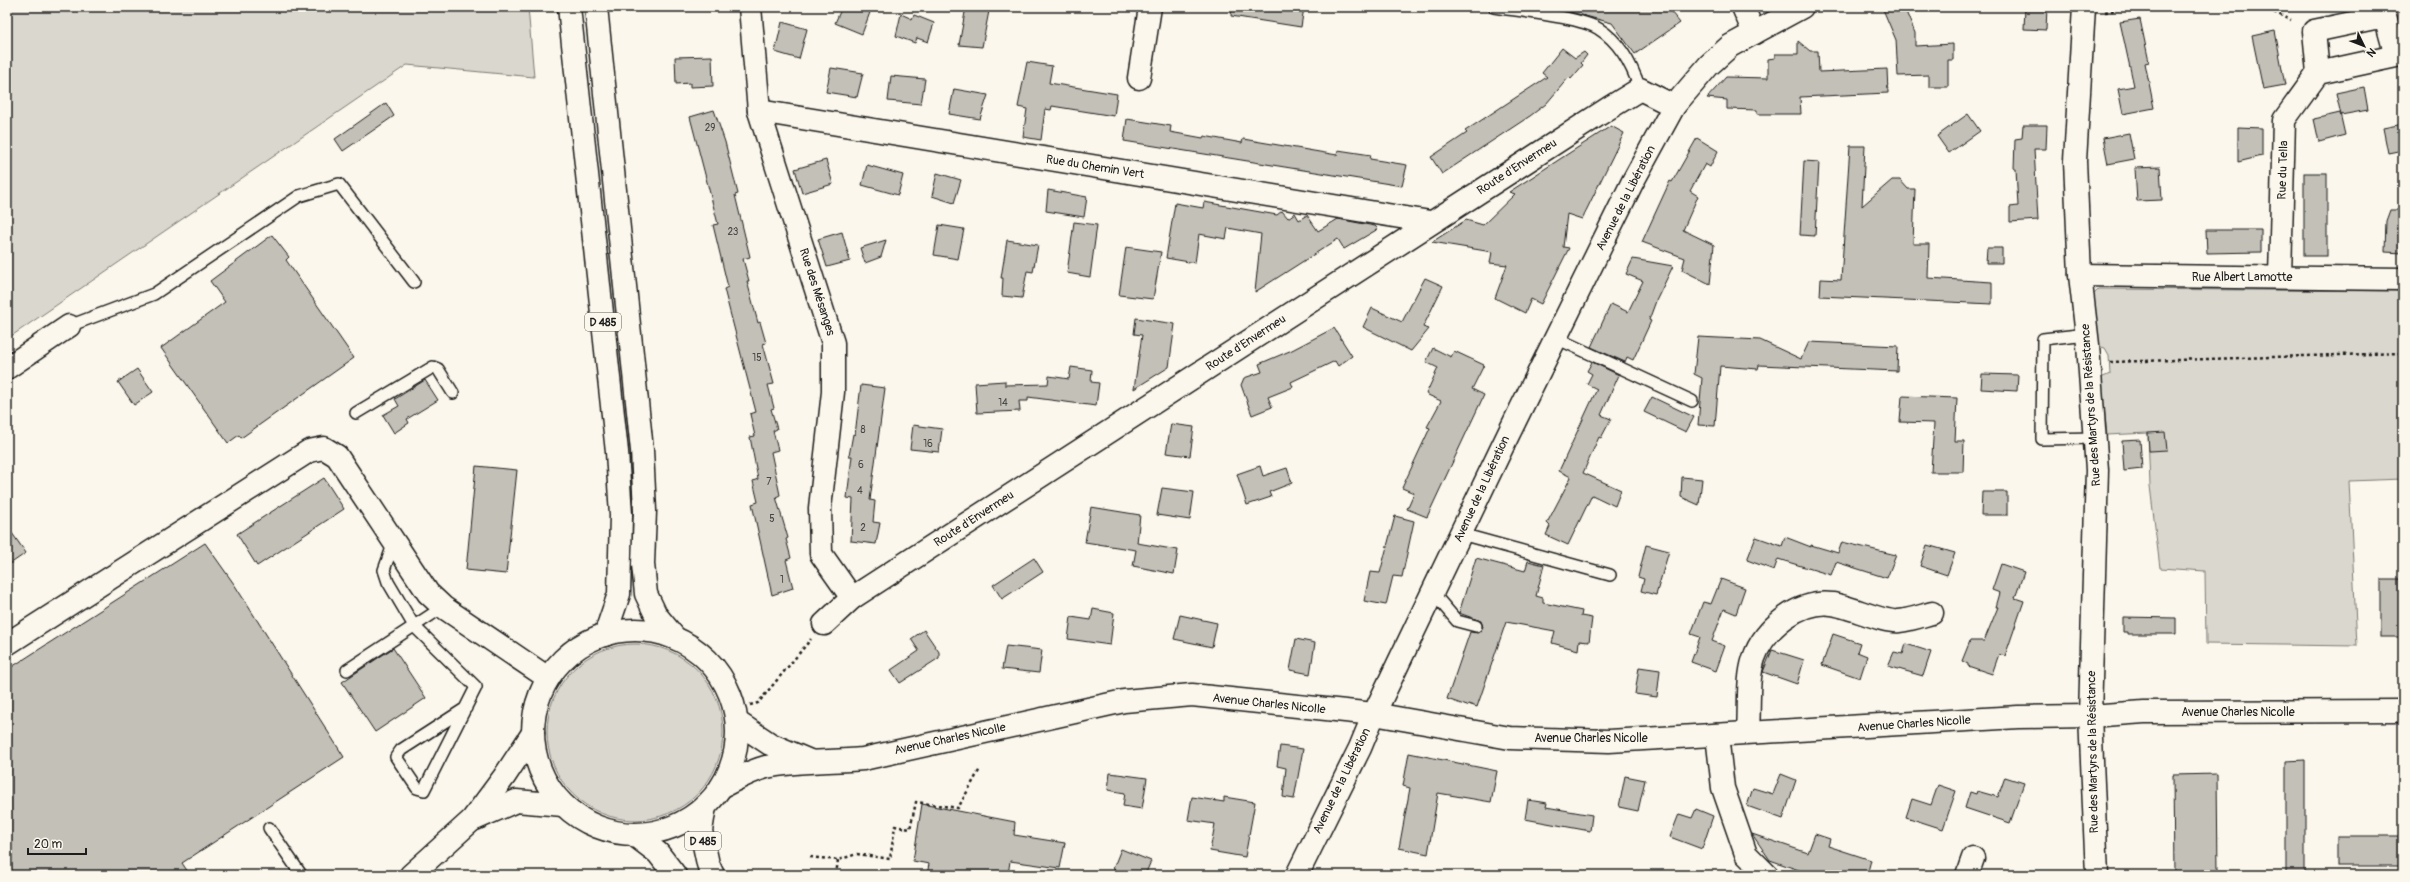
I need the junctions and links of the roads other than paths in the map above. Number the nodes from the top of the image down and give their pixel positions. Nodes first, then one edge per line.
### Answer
1 (569, 7) edge
2 (596, 7) edge
3 (750, 7) edge
4 (1150, 7) edge
5 (1494, 7) edge
6 (1743, 7) edge
7 (1802, 7) edge
8 (2083, 11) edge
9 (1754, 33) junction
10 (2318, 73) junction
11 (1139, 78) dead end
12 (1640, 89) junction
13 (1674, 106) junction
14 (759, 111) junction
15 (1430, 222) junction
16 (2080, 276) junction
17 (2280, 277) junction
18 (2403, 279) edge
19 (414, 282) dead end
20 (69, 326) joint
21 (2087, 334) junction
22 (1556, 338) junction
23 (7, 368) edge
24 (453, 393) dead end
25 (1692, 401) dead end
26 (356, 413) dead end
27 (2095, 438) junction
28 (1461, 534) junction
29 (394, 542) junction
30 (1610, 575) dead end
31 (1433, 593) junction
32 (852, 598) junction
33 (443, 607) junction
34 (1932, 613) dead end
35 (824, 624) road end
36 (414, 626) junction
37 (1476, 626) dead end
38 (605, 635) junction
39 (675, 638) junction
40 (7, 644) edge
41 (347, 670) dead end
42 (548, 678) junction
43 (466, 708) junction
44 (2403, 711) edge
45 (735, 714) junction
46 (1374, 714) junction
47 (2090, 716) junction
48 (1748, 732) junction
49 (533, 733) junction
50 (1717, 735) junction
51 (811, 761) junction
52 (721, 787) junction
53 (563, 805) junction
54 (705, 806) junction
55 (472, 820) junction
56 (269, 828) dead end
57 (633, 834) junction
58 (296, 875) edge
59 (411, 875) edge
60 (675, 875) edge
61 (713, 875) edge
62 (1297, 875) edge
63 (1767, 875) edge
64 (2097, 875) edge

1 - 38 main road, D 485
2 - 39 main road, D 485
3 - 14 main road, Rue des Mésanges
4 - 11 main road
5 - 12 lane
6 - 9 main road
7 - 9 main road, Avenue de la Libération
8 - 16 main road, Rue des Martyrs de la Résistance
9 - 13 main road, Avenue de la Libération
10 - 10 main road
10 - 17 main road, Rue du Tella
12 - 13 main road
12 - 15 main road, Route d'Envermeu
13 - 22 main road, Avenue de la Libération
14 - 15 main road, Rue du Chemin Vert
14 - 32 main road, Rue des Mésanges
15 - 32 main road, Route d'Envermeu
16 - 17 main road, Rue Albert Lamotte
16 - 21 main road, Rue des Martyrs de la Résistance
17 - 18 main road, Rue Albert Lamotte
19 - 20 lane
20 - 23 main road
21 - 27 main road, Rue des Martyrs de la Résistance
21 - 27 lane
22 - 25 lane
22 - 28 main road, Avenue de la Libération
24 - 26 lane
27 - 47 main road, Rue des Martyrs de la Résistance
28 - 30 lane
28 - 31 main road, Avenue de la Libération
29 - 33 main road
29 - 36 lane
29 - 40 main road
31 - 37 lane
31 - 46 main road, Avenue de la Libération
32 - 35 main road, Route d'Envermeu
33 - 36 lane
33 - 42 main road
34 - 48 main road
36 - 41 lane
36 - 43 lane
38 - 39 main road
38 - 42 main road
39 - 45 main road
42 - 49 main road
43 - 43 lane
44 - 47 main road, Avenue Charles Nicolle
45 - 51 main road, Avenue Charles Nicolle
45 - 52 main road
46 - 50 main road, Avenue Charles Nicolle
46 - 51 main road, Avenue Charles Nicolle
46 - 62 main road, Avenue de la Libération
47 - 48 main road, Avenue Charles Nicolle
47 - 64 main road, Rue des Martyrs de la Résistance
48 - 50 main road, Avenue Charles Nicolle
49 - 53 main road
49 - 55 main road
50 - 63 main road
51 - 52 main road, Avenue Charles Nicolle
52 - 54 main road
53 - 55 main road
53 - 57 main road
54 - 57 main road
54 - 61 main road, D 485
55 - 59 main road
56 - 58 lane
57 - 60 main road

